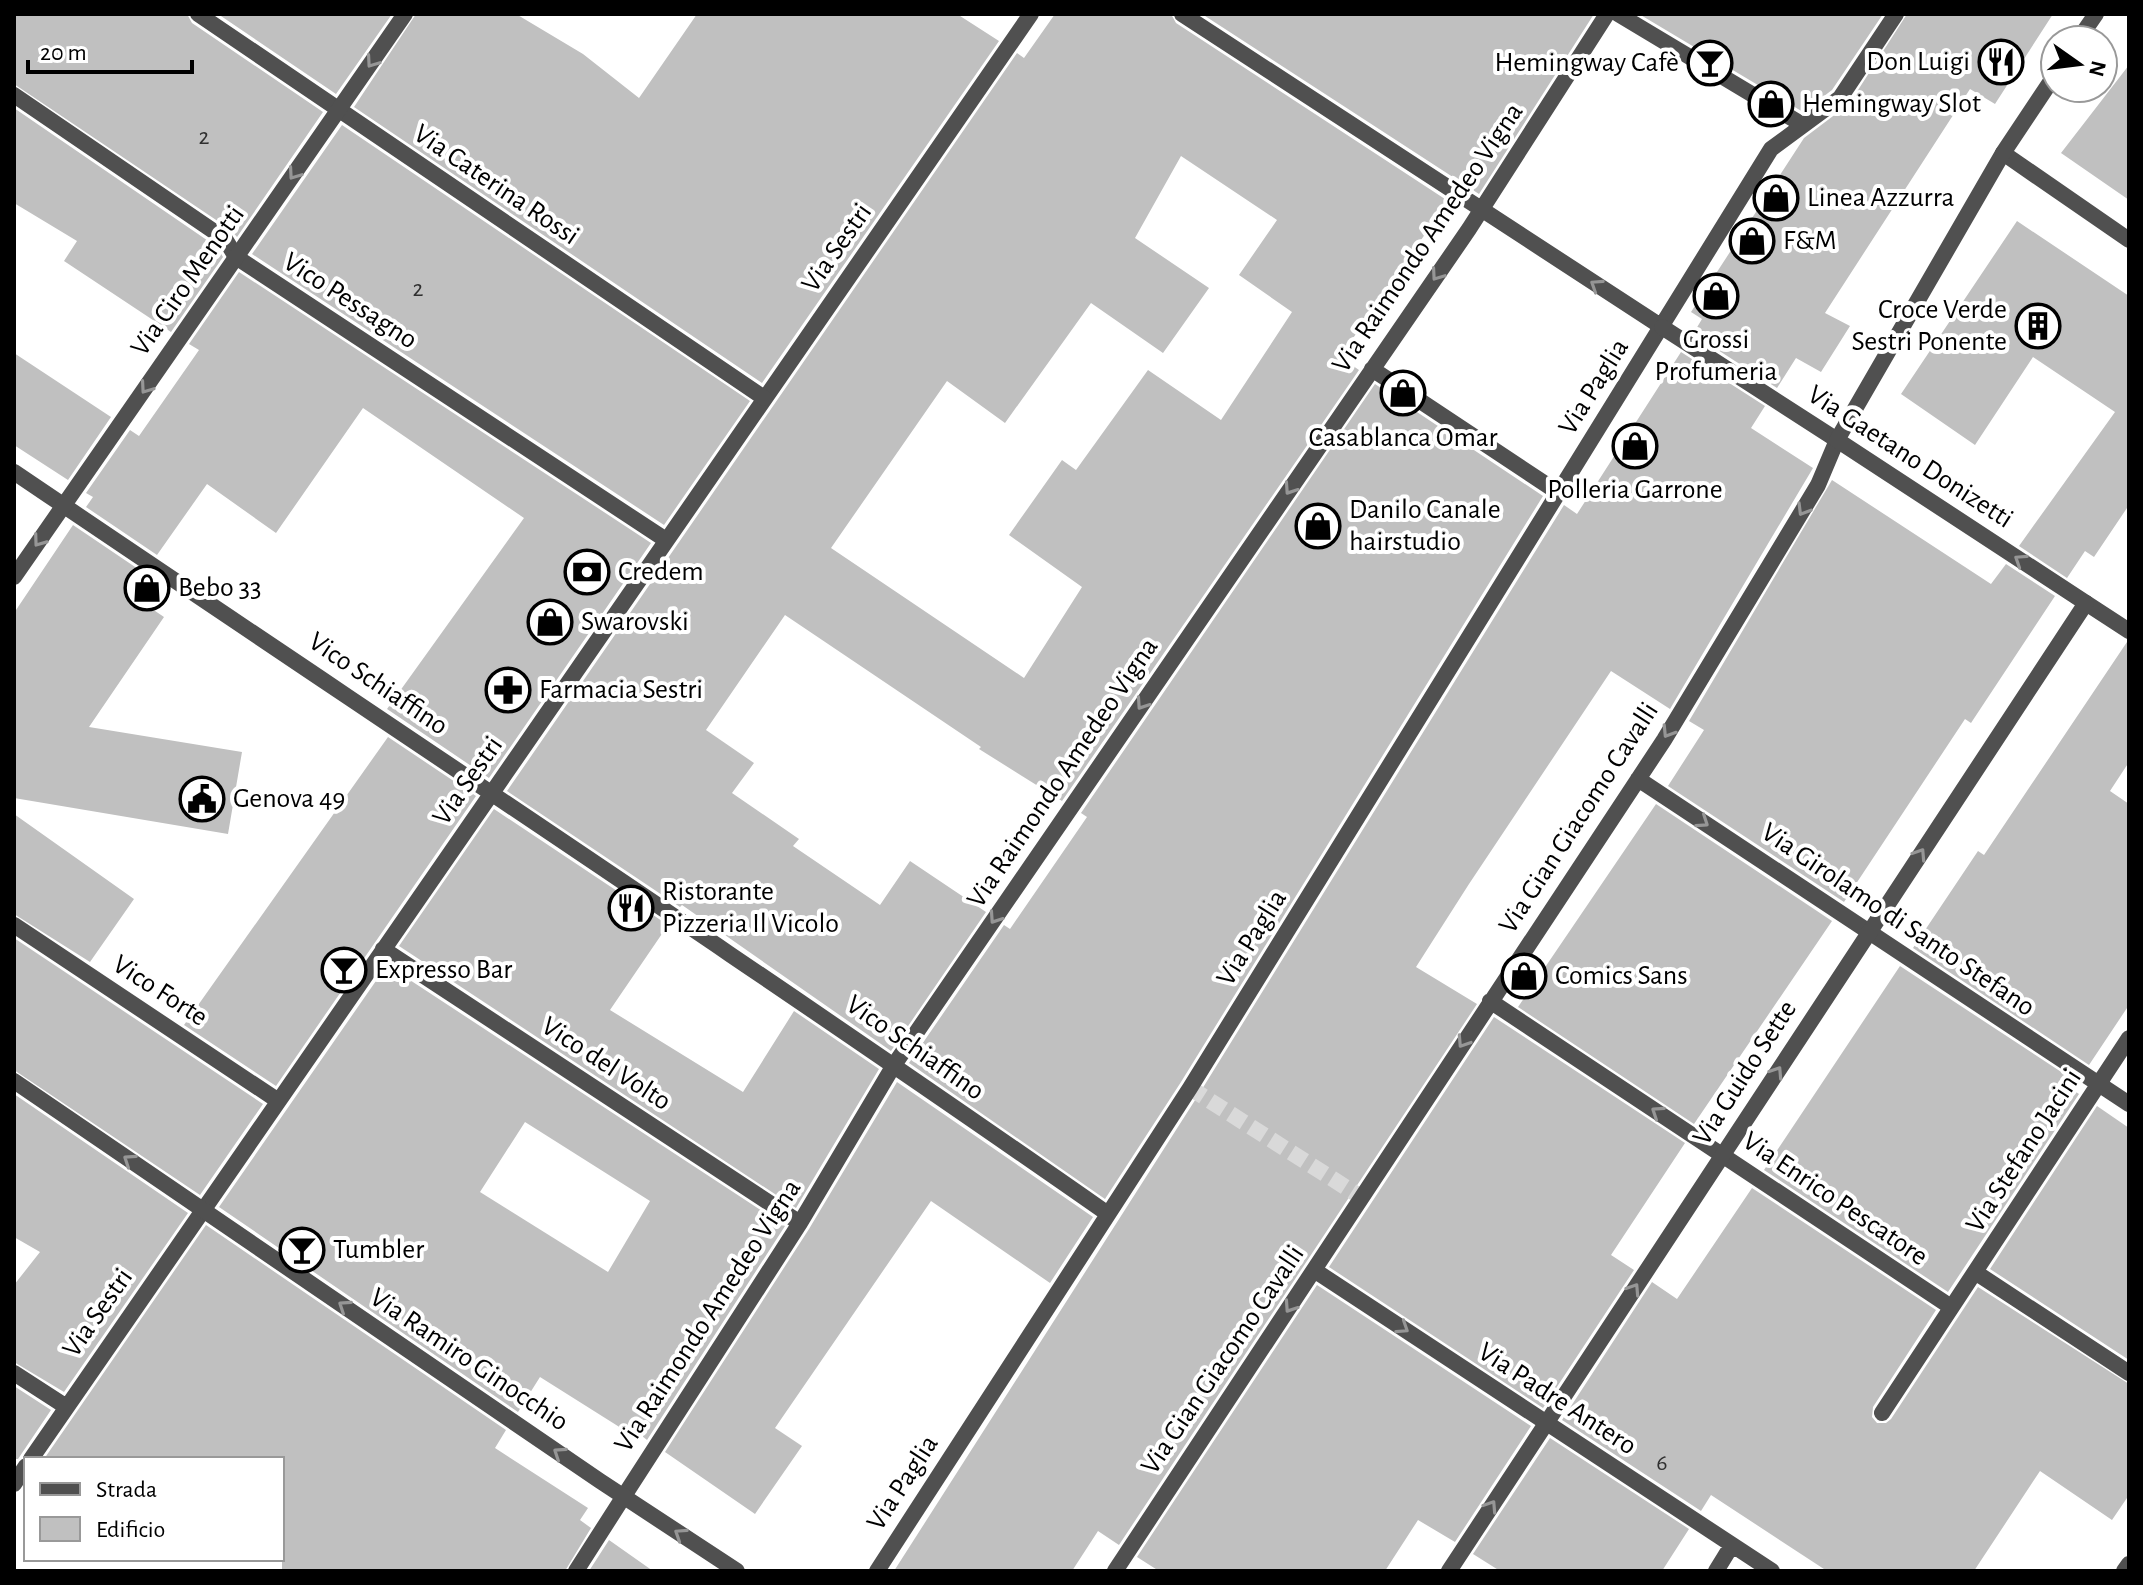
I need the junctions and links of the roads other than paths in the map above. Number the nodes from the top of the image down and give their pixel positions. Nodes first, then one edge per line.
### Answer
1 (198, 14) edge
2 (405, 14) edge
3 (1031, 14) edge
4 (1182, 14) edge
5 (1607, 14) edge
6 (1618, 14) edge
7 (1896, 14) edge
8 (14, 95) edge
9 (2039, 99) edge
10 (339, 110) junction
11 (1803, 125) junction
12 (2003, 153) junction
13 (1481, 211) junction
14 (2129, 240) edge
15 (236, 257) junction
16 (1662, 327) junction
17 (1372, 369) junction
18 (764, 398) junction
19 (1837, 440) junction
20 (14, 472) edge
21 (1559, 493) junction
22 (65, 506) junction
23 (666, 540) junction
24 (14, 577) edge
25 (2086, 603) junction
26 (2129, 631) edge
27 (1638, 779) junction
28 (492, 791) junction
29 (14, 925) edge
30 (1869, 932) junction
31 (383, 949) junction
32 (1490, 1001) junction
33 (2129, 1038) edge
34 (894, 1065) junction
35 (14, 1081) edge
36 (2099, 1084) junction
37 (277, 1100) junction
38 (2129, 1104) edge
39 (1722, 1156) junction
40 (201, 1209) junction
41 (1108, 1214) junction
42 (800, 1223) junction
43 (1314, 1270) junction
44 (1975, 1272) junction
45 (1951, 1307) junction
46 (14, 1373) edge
47 (2129, 1373) edge
48 (65, 1406) junction
49 (1882, 1413) dead end
50 (1546, 1423) junction
51 (32, 1457) edge
52 (624, 1496) junction
53 (1732, 1545) junction
54 (2129, 1564) edge
55 (576, 1571) edge
56 (737, 1571) edge
57 (877, 1571) edge
58 (1115, 1571) edge
59 (1449, 1571) edge
60 (1716, 1571) edge
61 (1772, 1571) edge
62 (2124, 1571) edge

1 - 10 street, Via Caterina Rossi
2 -> 10 street, Via Ciro Menotti
3 - 18 street, Via Sestri
4 - 13 street
5 - 13 street, Via Raimondo Amedeo Vigna
6 - 11 street
7 - 11 street, Via Paglia
8 - 15 street, Vico Pessagno
9 - 12 street, Via Gian Giacomo Cavalli
10 -> 15 street, Via Ciro Menotti
10 - 18 street, Via Caterina Rossi
11 - 16 street, Via Paglia
12 - 14 street
12 - 19 street, Via Gian Giacomo Cavalli
16 -> 13 street, Via Gaetano Donizetti
13 -> 17 street, Via Raimondo Amedeo Vigna
15 -> 22 street, Via Ciro Menotti
15 - 23 street, Vico Pessagno
16 - 19 street, Via Gaetano Donizetti
16 - 21 street, Via Paglia
17 - 21 street
17 -> 34 street, Via Raimondo Amedeo Vigna
18 - 23 street, Via Sestri
25 -> 19 street, Via Gaetano Donizetti
19 -> 27 street, Via Gian Giacomo Cavalli
20 - 22 street, Vico Schiaffino
21 - 41 street, Via Paglia
22 -> 24 street, Via Ciro Menotti
22 - 28 street, Vico Schiaffino
23 - 28 street, Via Sestri
25 - 26 street, Via Gaetano Donizetti
30 -> 25 street, Via Guido Sette
27 -> 30 street, Via Girolamo di Santo Stefano
27 - 32 street, Via Gian Giacomo Cavalli
28 - 31 street, Via Sestri
28 - 34 street, Vico Schiaffino
29 - 37 street, Vico Forte
30 - 36 street, Via Girolamo di Santo Stefano
39 -> 30 street, Via Guido Sette
31 - 37 street, Via Sestri
31 - 42 street, Vico del Volto
39 -> 32 street, Via Enrico Pescatore
32 -> 43 street, Via Gian Giacomo Cavalli
33 - 36 street, Via Stefano Jacini
34 - 41 street, Vico Schiaffino
34 - 42 street, Via Raimondo Amedeo Vigna
40 -> 35 street, Via Ramiro Ginocchio
36 - 38 street, Via Girolamo di Santo Stefano
36 - 44 street, Via Stefano Jacini
37 - 40 street, Via Sestri
39 - 45 street, Via Enrico Pescatore
50 -> 39 street, Via Guido Sette
40 - 48 street, Via Sestri
52 -> 40 street, Via Ramiro Ginocchio
41 - 57 street, Via Paglia
42 - 52 street, Via Raimondo Amedeo Vigna
43 -> 50 street, Via Padre Antero
43 -> 58 street, Via Gian Giacomo Cavalli
44 - 45 street, Via Stefano Jacini
44 - 47 street
45 - 49 street, Via Stefano Jacini
46 - 48 street
48 - 51 street, Via Sestri
50 - 53 street, Via Padre Antero
59 -> 50 street, Via Guido Sette
52 - 55 street, Via Raimondo Amedeo Vigna
56 -> 52 street, Via Ramiro Ginocchio
53 - 60 street
53 - 61 street, Via Padre Antero
54 - 62 street

